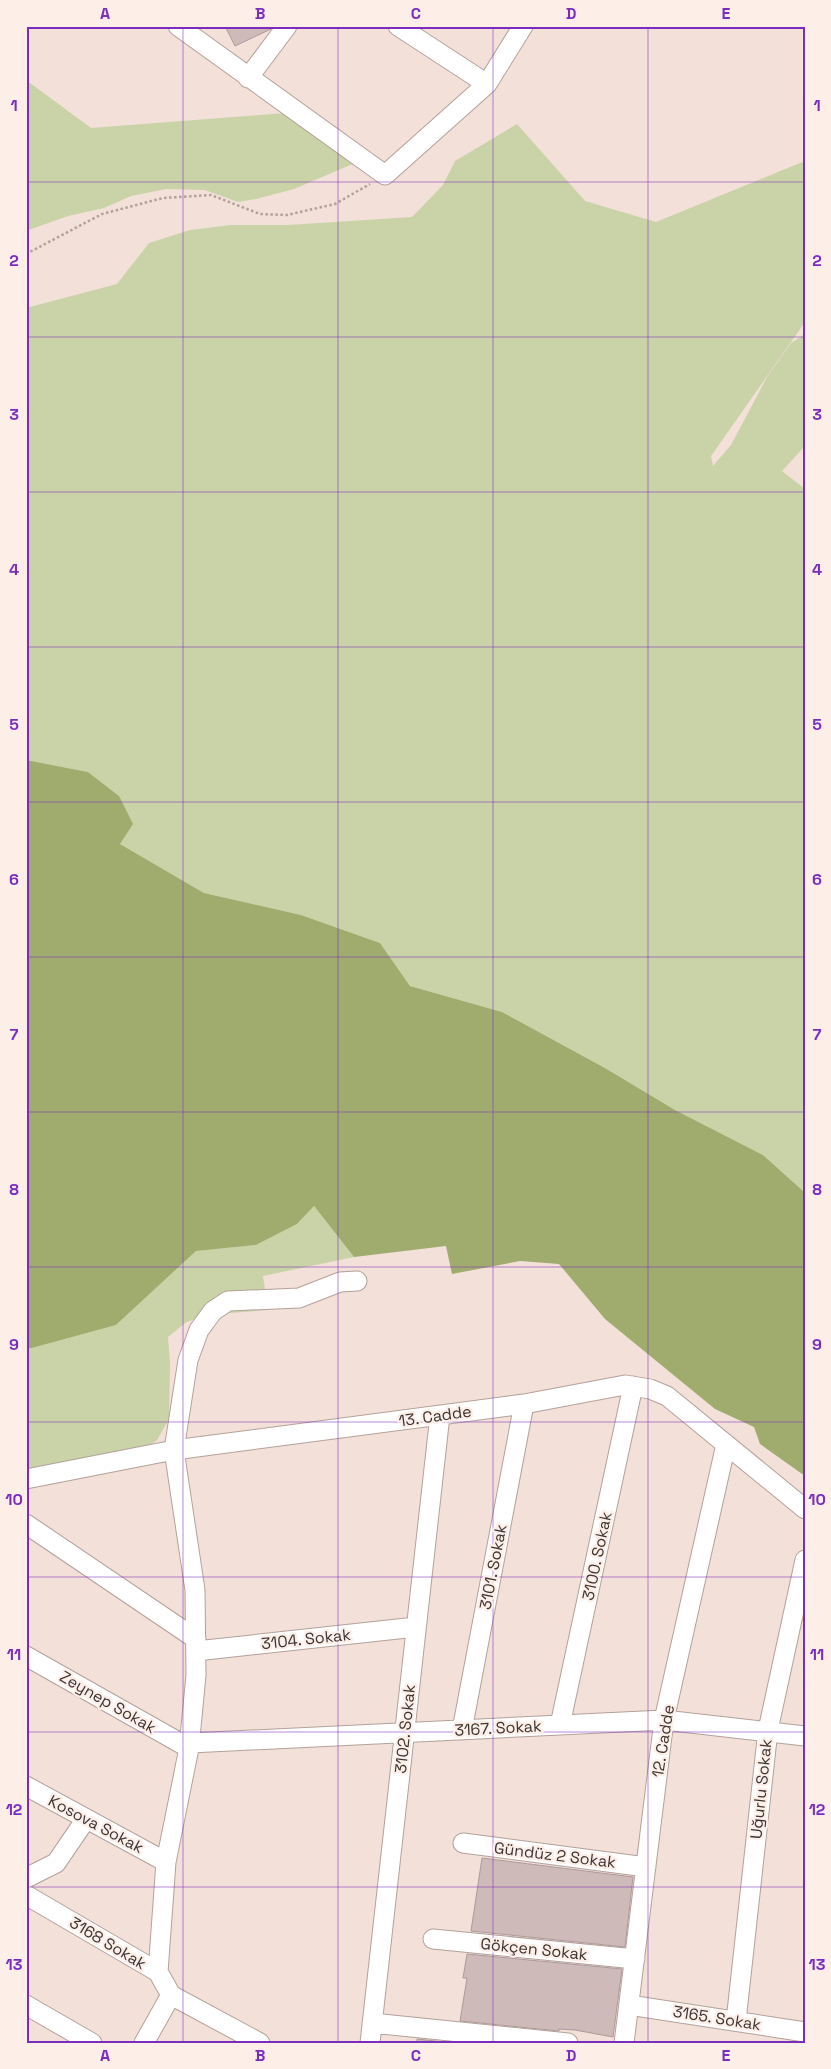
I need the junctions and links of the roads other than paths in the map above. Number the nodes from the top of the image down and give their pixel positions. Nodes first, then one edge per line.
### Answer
1 (178, 26) edge
2 (287, 26) edge
3 (398, 26) edge
4 (524, 26) edge
5 (248, 78) junction
6 (487, 84) junction
7 (358, 1281) dead end
8 (633, 1386) junction
9 (524, 1404) junction
10 (440, 1415) junction
11 (726, 1444) junction
12 (174, 1450) junction
13 (26, 1478) edge
14 (805, 1508) edge
15 (26, 1524) edge
16 (805, 1560) edge
17 (416, 1627) junction
18 (196, 1645) junction
19 (26, 1656) edge
20 (664, 1720) junction
21 (560, 1725) junction
22 (462, 1730) junction
23 (768, 1730) junction
24 (405, 1733) junction
25 (805, 1736) edge
26 (189, 1745) junction
27 (26, 1786) edge
28 (86, 1819) junction
29 (463, 1843) dead end
30 (166, 1862) junction
31 (646, 1867) junction
32 (26, 1878) edge
33 (26, 1894) edge
34 (46, 1906) junction
35 (26, 1910) edge
36 (434, 1939) dead end
37 (635, 1959) junction
38 (158, 1972) junction
39 (171, 1996) junction
40 (26, 2005) edge
41 (629, 2005) junction
42 (736, 2021) junction
43 (372, 2023) junction
44 (805, 2032) edge
45 (92, 2043) edge
46 (144, 2043) edge
47 (260, 2043) edge
48 (370, 2043) edge
49 (568, 2043) edge
50 (624, 2043) edge

1 - 5 street
2 - 5 street
3 - 6 street
4 - 6 street
5 - 6 street
7 - 12 street
8 - 9 street, 13. Cadde
8 - 11 street, 13. Cadde
8 - 21 street, 3100. Sokak
9 - 10 street, 13. Cadde
9 - 22 street, 3101. Sokak
10 - 12 street, 13. Cadde
10 - 17 street, 3102. Sokak
11 - 14 street, 13. Cadde
11 - 20 street, 12. Cadde
12 - 13 street, 13. Cadde
12 - 18 street
15 - 18 street
16 - 23 street, Uğurlu Sokak
17 - 18 street, 3104. Sokak
17 - 24 street, 3102. Sokak
18 - 26 street
19 - 26 street, Zeynep Sokak
20 - 21 street, 3167. Sokak
20 - 23 street, 3167. Sokak
20 - 31 street, 12. Cadde
21 - 22 street, 3167. Sokak
22 - 24 street, 3167. Sokak
23 - 25 street, 3167. Sokak
23 - 42 street, Uğurlu Sokak
24 - 26 street, 3167. Sokak
24 - 43 street, 3102. Sokak
26 - 30 street
27 - 28 street, Kosova Sokak
28 - 30 street, Kosova Sokak
28 - 32 street
29 - 31 street, Gündüz 2 Sokak
30 - 38 street
31 - 37 street, 12. Cadde
33 - 34 street, 3168 Sokak
34 - 35 street
34 - 38 street, 3168 Sokak
36 - 37 street, Gökçen Sokak
37 - 41 street, 12. Cadde
38 - 39 street, 3168 Sokak
39 - 46 street
39 - 47 street
40 - 45 street
41 - 42 street, 3165. Sokak
41 - 50 street, 12. Cadde
42 - 44 street, 3165. Sokak
43 - 48 street, 3102. Sokak
43 - 49 street

